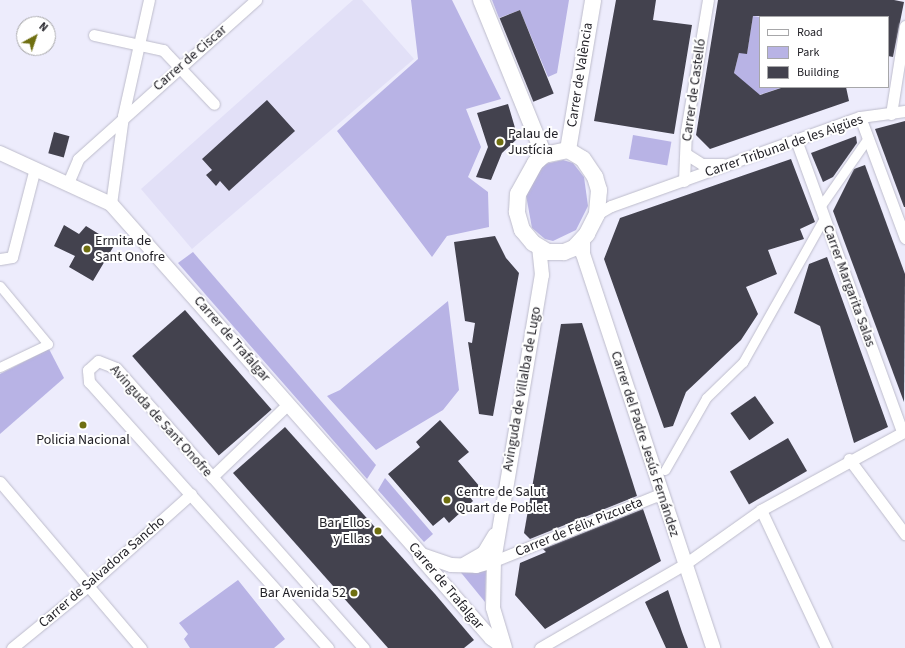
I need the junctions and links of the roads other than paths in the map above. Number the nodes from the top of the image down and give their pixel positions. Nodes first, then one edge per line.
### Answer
1 (149, 0) edge
2 (256, 0) edge
3 (481, 0) edge
4 (593, 0) edge
5 (708, 0) edge
6 (905, 26) edge
7 (94, 35) dead end
8 (139, 43) junction
9 (180, 67) junction
10 (214, 104) dead end
11 (905, 111) edge
12 (891, 114) junction
13 (123, 116) junction
14 (860, 117) junction
15 (868, 138) junction
16 (796, 140) junction
17 (568, 150) junction
18 (0, 153) edge
19 (686, 154) junction
20 (544, 155) junction
21 (730, 164) junction
22 (35, 168) junction
23 (684, 181) junction
24 (68, 183) junction
25 (111, 204) junction
26 (820, 207) junction
27 (597, 214) junction
28 (824, 218) junction
29 (905, 238) edge
30 (583, 240) junction
31 (539, 248) junction
32 (0, 260) edge
33 (0, 286) edge
34 (0, 367) edge
35 (288, 404) junction
36 (903, 431) edge
37 (849, 459) junction
38 (665, 470) dead end
39 (212, 477) junction
40 (0, 482) edge
41 (191, 494) junction
42 (663, 498) junction
43 (761, 510) junction
44 (496, 531) junction
45 (905, 534) edge
46 (406, 539) junction
47 (494, 562) junction
48 (684, 564) junction
49 (464, 565) junction
50 (88, 586) junction
51 (12, 648) edge
52 (141, 648) edge
53 (328, 648) edge
54 (364, 648) edge
55 (496, 648) edge
56 (504, 648) edge
57 (540, 648) edge
58 (713, 648) edge
59 (826, 648) edge

1 - 8 street
2 - 9 street, Carrer de Ciscar
3 - 20 main road
4 - 17 main road, Carrer de València
5 - 19 street, Carrer de Castelló
6 - 12 street
7 - 8 street
8 - 9 street
8 - 13 street
9 - 10 street
9 - 13 street, Carrer de Ciscar
11 - 12 street, Carrer Tribunal de les Aigües
12 - 14 street, Carrer Tribunal de les Aigües
13 - 24 street, Carrer de Ciscar
13 - 25 street
14 - 15 street
14 - 16 street, Carrer Tribunal de les Aigües
15 - 26 street
15 - 29 street
16 - 21 street, Carrer Tribunal de les Aigües
16 - 26 street, Carrer Margarita Salas
17 - 20 main road
17 - 27 main road
18 - 22 street, Carrer de Trafalgar
19 - 21 street
19 - 23 street, Carrer de Castelló
20 - 31 main road
21 - 23 street, Carrer Tribunal de les Aigües
22 - 24 street, Carrer de Trafalgar
22 - 32 street
23 - 27 street, Carrer Tribunal de les Aigües
24 - 25 street, Carrer de Trafalgar
25 - 35 street, Carrer de Trafalgar
26 - 28 street, Carrer Margarita Salas
27 - 30 main road
28 - 36 street, Carrer Margarita Salas
28 - 38 street
30 - 31 main road
30 - 42 street, Carrer del Padre Jesús Fernández
31 - 44 street, Avinguda de Villalba de Lugo
33 - 34 street
35 - 39 street
35 - 46 street, Carrer de Trafalgar
36 - 37 street
37 - 43 street
37 - 45 street
39 - 41 street, Avinguda de Sant Onofre
39 - 54 street, Avinguda de Sant Onofre
40 - 50 street
41 - 50 street, Carrer de Salvadora Sancho
41 - 53 street, Avinguda de Sant Onofre
42 - 47 street, Carrer de Félix Pizcueta
42 - 48 street, Carrer del Padre Jesús Fernández
43 - 48 street
43 - 59 street
44 - 47 street, Avinguda de Villalba de Lugo
44 - 49 street
46 - 49 street, Carrer de Trafalgar
46 - 56 street, Carrer de Trafalgar
47 - 49 street, Carrer de Trafalgar
47 - 56 street, Avinguda de Villalba de Lugo
48 - 57 street
48 - 58 street, Carrer del Padre Jesús Fernández
50 - 51 street, Carrer de Salvadora Sancho
50 - 52 street
55 - 56 street

